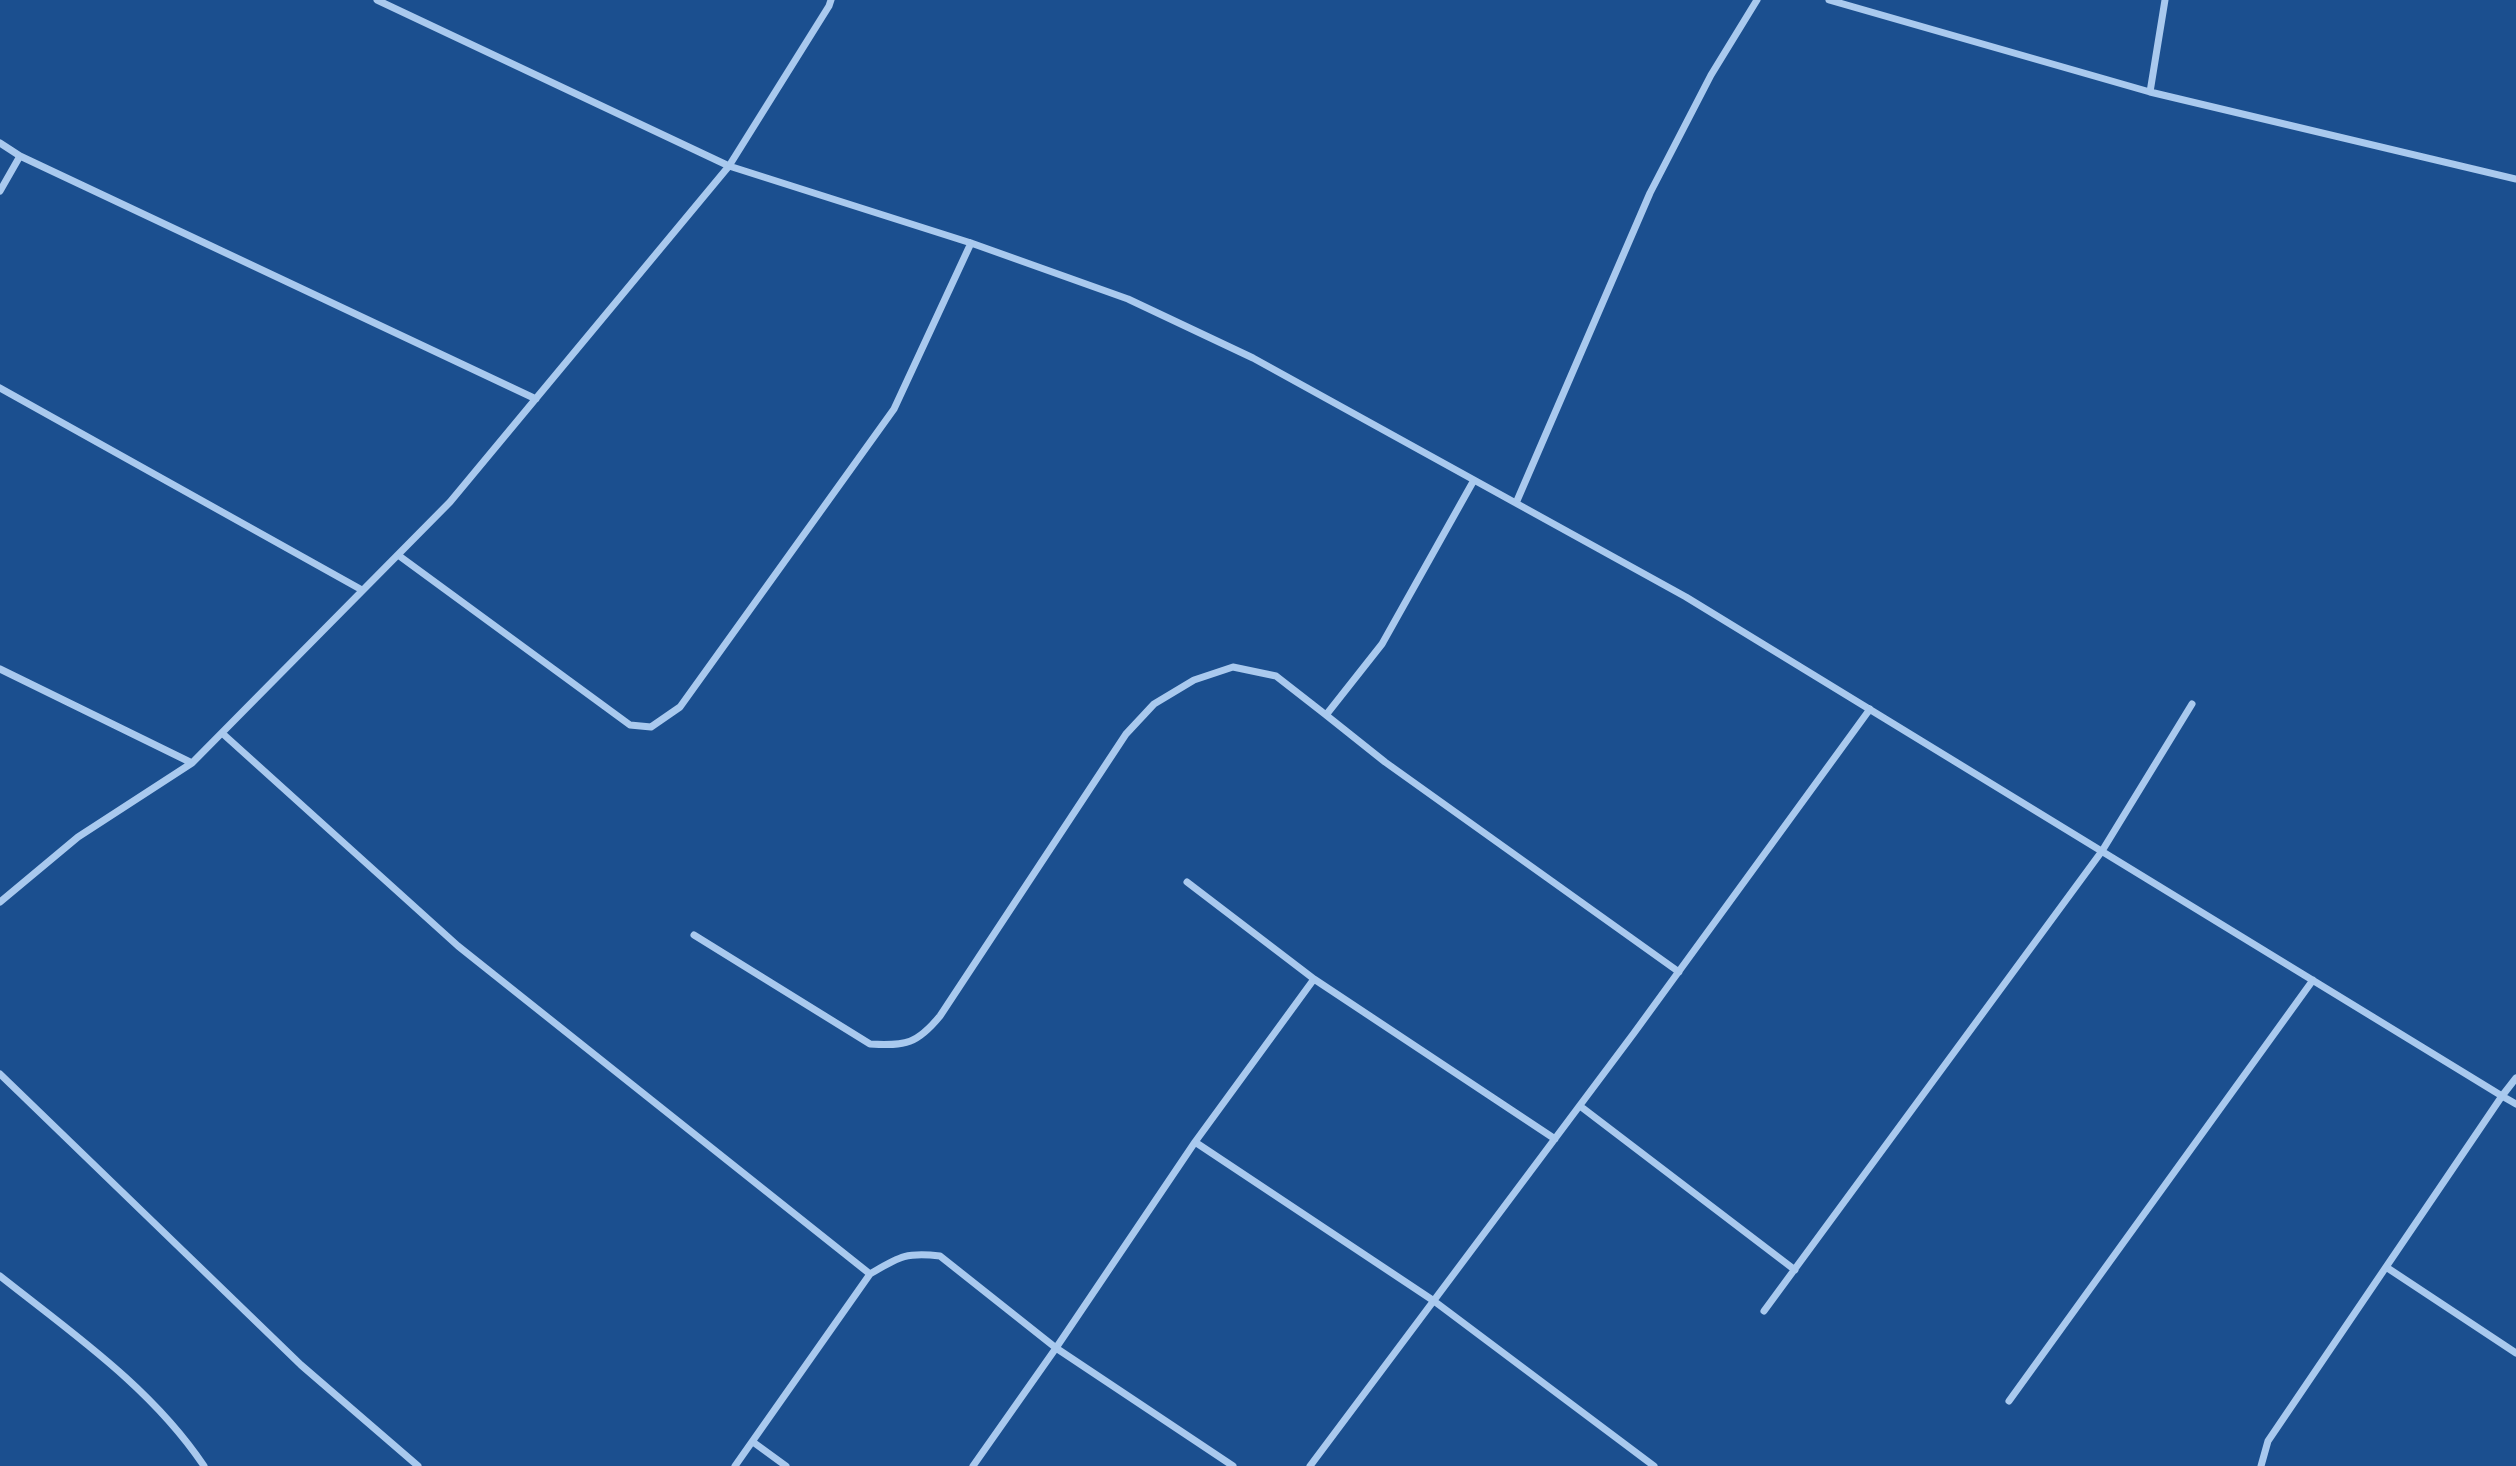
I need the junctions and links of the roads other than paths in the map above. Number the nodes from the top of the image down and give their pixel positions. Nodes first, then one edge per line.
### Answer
1 (377, 0) edge
2 (831, 0) edge
3 (1757, 0) edge
4 (1829, 0) edge
5 (2165, 0) edge
6 (2150, 92) junction
7 (0, 143) edge
8 (20, 156) junction
9 (729, 166) junction
10 (2516, 179) edge
11 (0, 191) edge
12 (971, 243) junction
13 (0, 388) edge
14 (536, 399) junction
15 (1474, 480) junction
16 (1516, 503) junction
17 (398, 555) junction
18 (362, 590) junction
19 (0, 669) edge
20 (2192, 704) dead end
21 (1870, 709) junction
22 (1326, 715) junction
23 (222, 733) junction
24 (192, 763) junction
25 (2102, 851) junction
26 (1187, 882) dead end
27 (0, 902) edge
28 (694, 935) dead end
29 (1679, 972) junction
30 (1314, 979) junction
31 (2313, 981) junction
32 (0, 1074) edge
33 (2516, 1078) edge
34 (2502, 1096) junction
35 (2516, 1104) edge
36 (1580, 1106) junction
37 (1555, 1139) junction
38 (1195, 1142) junction
39 (2386, 1267) junction
40 (1795, 1270) junction
41 (870, 1274) junction
42 (0, 1276) edge
43 (1434, 1301) junction
44 (1764, 1311) dead end
45 (1056, 1348) junction
46 (2516, 1353) edge
47 (2009, 1401) dead end
48 (753, 1442) junction
49 (204, 1466) edge
50 (418, 1466) edge
51 (735, 1466) edge
52 (786, 1466) edge
53 (973, 1466) edge
54 (1233, 1466) edge
55 (1310, 1466) edge
56 (1654, 1466) edge
57 (2261, 1466) edge

1 - 9 street
2 - 9 street
3 - 16 street
4 - 6 street
5 - 6 street
6 - 10 street
7 - 8 street
8 - 11 street
8 - 14 street
9 - 12 street
9 - 14 street
12 - 15 street
12 - 17 street
13 - 18 street
14 - 17 street
15 - 16 street
15 - 22 street
16 - 21 street
17 - 18 street
18 - 23 street
19 - 24 street
20 - 25 street
21 - 25 street
21 - 29 street
22 - 28 street
22 - 29 street
23 - 24 street
23 - 41 street
24 - 27 street
25 - 31 street
25 - 40 street
26 - 30 street
29 - 36 street
30 - 37 street
30 - 38 street
31 - 34 street
31 - 47 street
32 - 50 street
33 - 34 street
34 - 35 street
34 - 39 street
36 - 37 street
36 - 40 street
37 - 43 street
38 - 43 street
38 - 45 street
39 - 46 street
39 - 57 street
40 - 44 street
41 - 45 street
41 - 48 street
42 - 49 street
43 - 55 street
43 - 56 street
45 - 53 street
45 - 54 street
48 - 51 street
48 - 52 street

